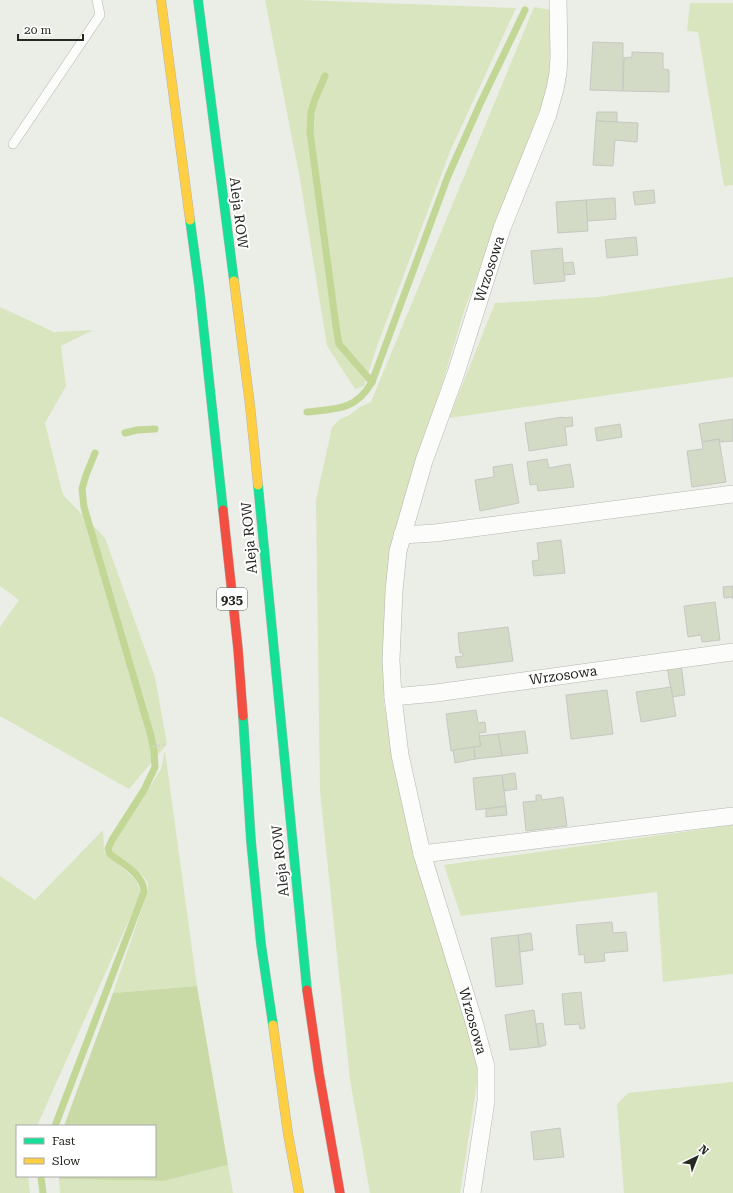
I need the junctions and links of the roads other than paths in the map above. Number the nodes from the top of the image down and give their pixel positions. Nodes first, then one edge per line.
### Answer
1 (98, 0) edge
2 (198, 0) edge
3 (558, 0) edge
4 (161, 2) edge
5 (13, 144) dead end
6 (733, 494) edge
7 (402, 535) junction
8 (733, 652) edge
9 (393, 697) junction
10 (733, 816) edge
11 (422, 854) junction
12 (300, 1193) edge
13 (340, 1193) edge
14 (472, 1193) edge

1 - 5 lane
2 - 13 main road, Aleja ROW / 935
3 - 7 street, Wrzosowa
4 - 12 main road, Aleja ROW / 935
6 - 7 street
7 - 9 street, Wrzosowa
8 - 9 street, Wrzosowa
9 - 11 street, Wrzosowa
10 - 11 street
11 - 14 street, Wrzosowa

